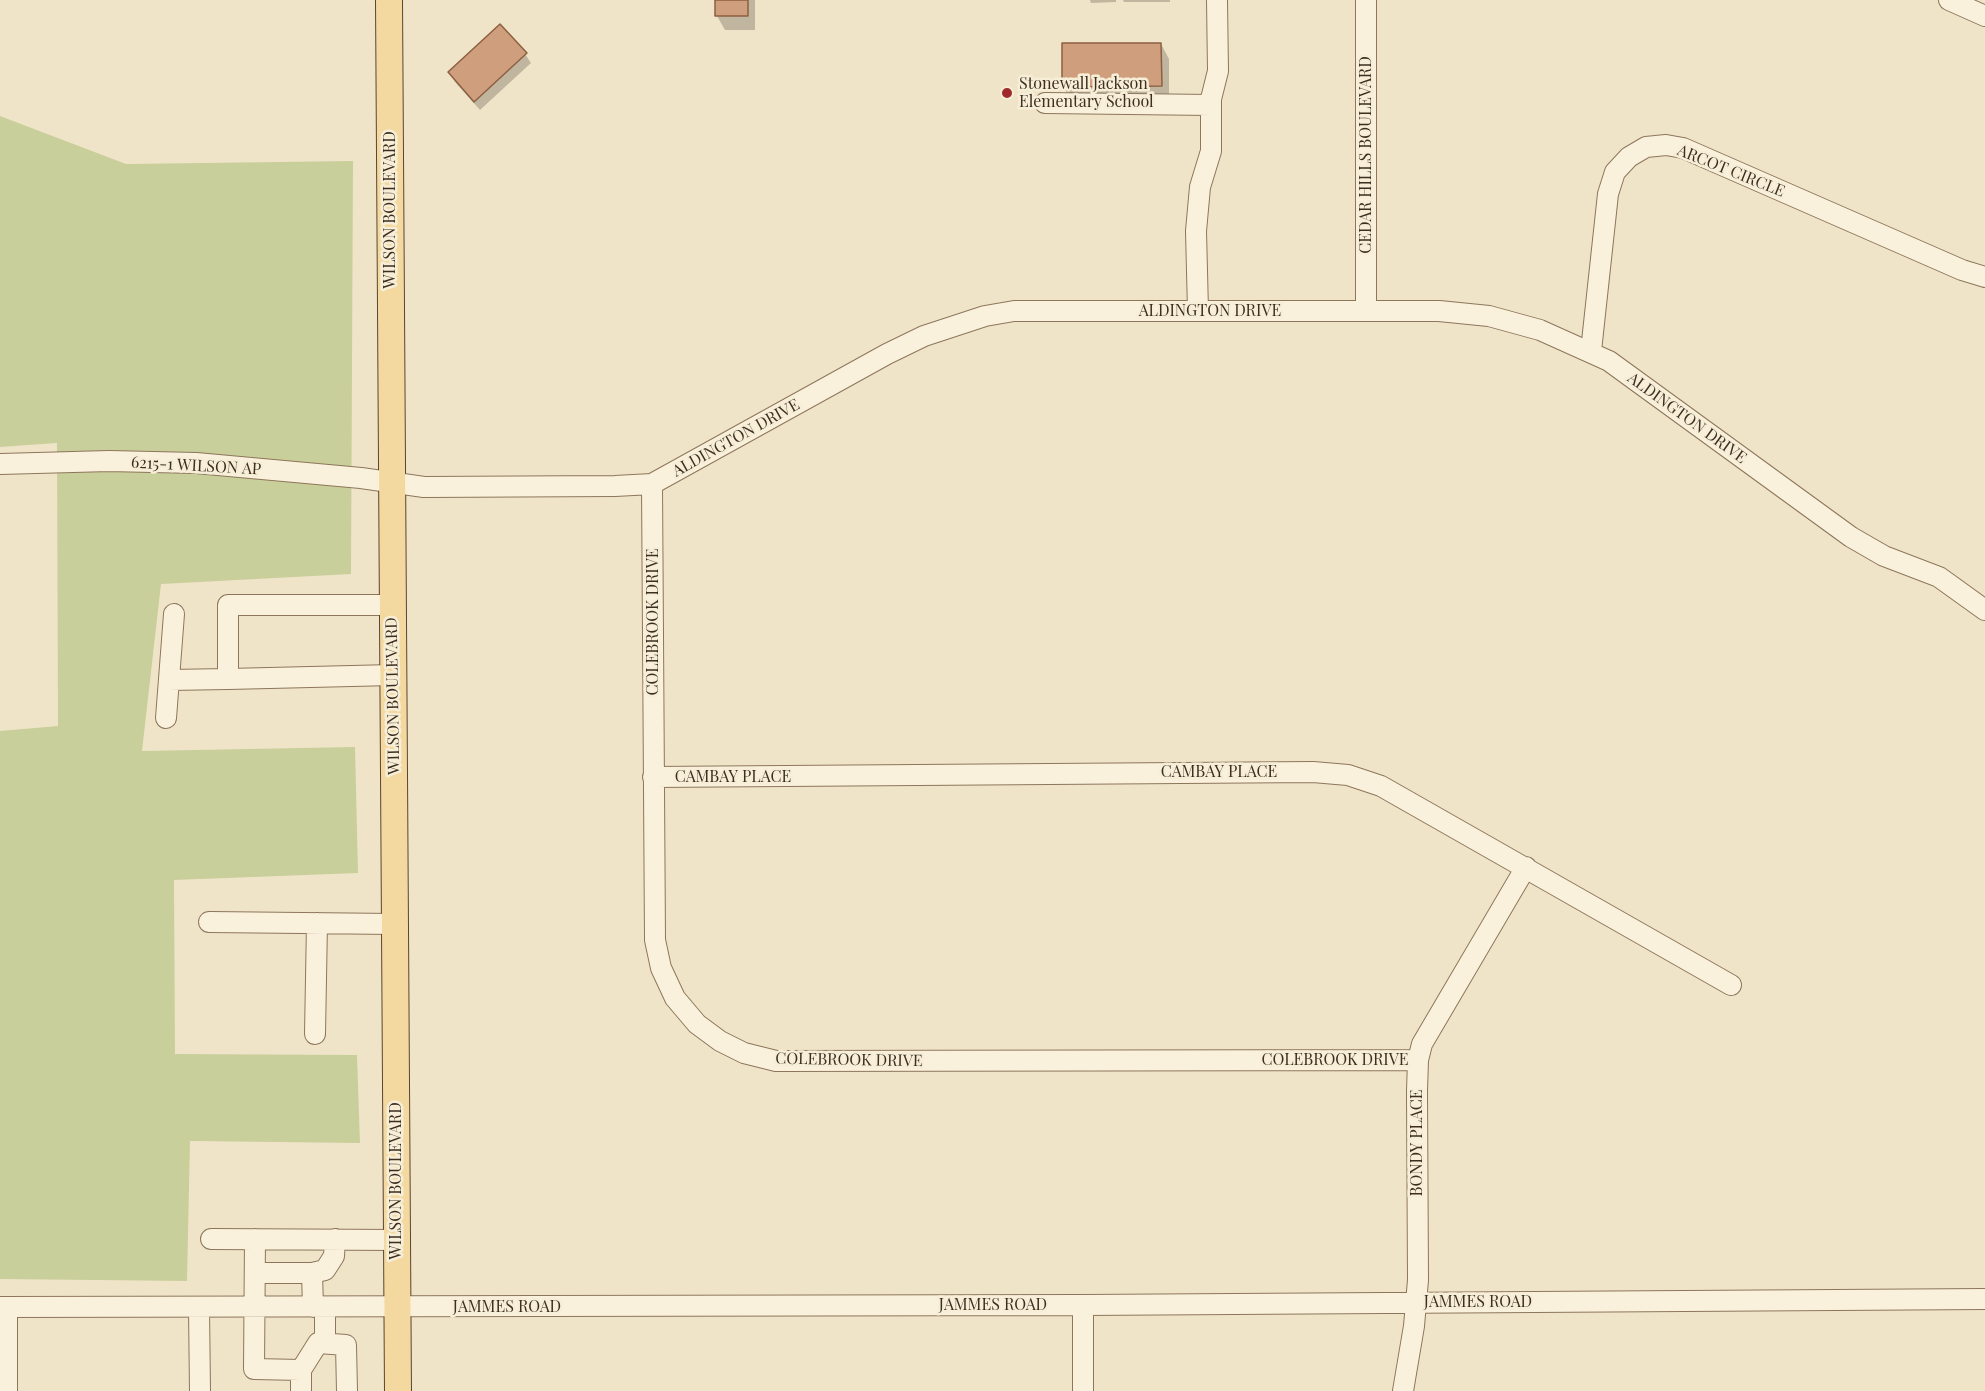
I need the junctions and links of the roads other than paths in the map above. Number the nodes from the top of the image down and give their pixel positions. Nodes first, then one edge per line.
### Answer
1 (389, 0) edge
2 (1217, 0) edge
3 (1365, 0) edge
4 (1949, 0) edge
5 (1985, 16) edge
6 (1045, 103) dead end
7 (1211, 105) junction
8 (1985, 277) edge
9 (1366, 310) junction
10 (1198, 311) junction
11 (1590, 351) junction
12 (0, 464) edge
13 (392, 482) junction
14 (652, 484) junction
15 (392, 605) junction
16 (1985, 610) edge
17 (174, 614) dead end
18 (393, 675) junction
19 (228, 679) junction
20 (169, 680) junction
21 (166, 718) dead end
22 (653, 777) junction
23 (1526, 867) junction
24 (209, 922) dead end
25 (317, 923) junction
26 (395, 924) junction
27 (1731, 985) dead end
28 (315, 1034) dead end
29 (1418, 1060) junction
30 (210, 1239) dead end
31 (255, 1239) junction
32 (335, 1239) junction
33 (397, 1240) junction
34 (255, 1273) junction
35 (312, 1273) junction
36 (1985, 1299) edge
37 (1417, 1303) junction
38 (1083, 1305) junction
39 (3, 1307) edge
40 (255, 1307) junction
41 (319, 1307) junction
42 (398, 1307) junction
43 (199, 1308) junction
44 (325, 1343) junction
45 (301, 1370) junction
46 (7, 1391) edge
47 (200, 1391) edge
48 (301, 1391) edge
49 (346, 1391) edge
50 (398, 1391) edge
51 (1083, 1391) edge
52 (1403, 1391) edge

1 - 13 main road, WILSON BOULEVARD
2 - 7 street
3 - 9 street, CEDAR HILLS BOULEVARD
4 - 5 street
6 - 7 street
7 - 10 street
8 - 11 street, ARCOT CIRCLE
9 - 10 street, ALDINGTON DRIVE
9 - 11 street, ALDINGTON DRIVE
10 - 14 street, ALDINGTON DRIVE
11 - 16 street, ALDINGTON DRIVE
12 - 13 street, 6215-1 WILSON AP
13 - 14 street, ALDINGTON DRIVE
13 - 15 main road, WILSON BOULEVARD
14 - 22 street, COLEBROOK DRIVE
15 - 18 main road, WILSON BOULEVARD
15 - 19 street
17 - 20 street
18 - 19 street
18 - 26 main road, WILSON BOULEVARD
19 - 20 street
20 - 21 street
22 - 23 street, CAMBAY PLACE
22 - 29 street, COLEBROOK DRIVE
23 - 27 street, CAMBAY PLACE
23 - 29 street, BONDY PLACE
24 - 25 street
25 - 26 street
25 - 28 street
26 - 33 main road, WILSON BOULEVARD
29 - 37 street, BONDY PLACE
30 - 31 street
31 - 32 street
31 - 34 street
32 - 33 street
32 - 35 street
33 - 42 main road, WILSON BOULEVARD
34 - 35 street
34 - 40 street
35 - 41 street
36 - 37 street, JAMMES ROAD
37 - 38 street, JAMMES ROAD
37 - 52 street, BONDY PLACE
38 - 42 street, JAMMES ROAD
38 - 51 street
39 - 43 street, JAMMES ROAD
39 - 46 street
40 - 41 street, JAMMES ROAD
40 - 43 street, JAMMES ROAD
40 - 45 street
41 - 42 street, JAMMES ROAD
41 - 44 street
42 - 50 main road, WILSON BOULEVARD
43 - 47 street
44 - 45 street
44 - 49 street
45 - 48 street

